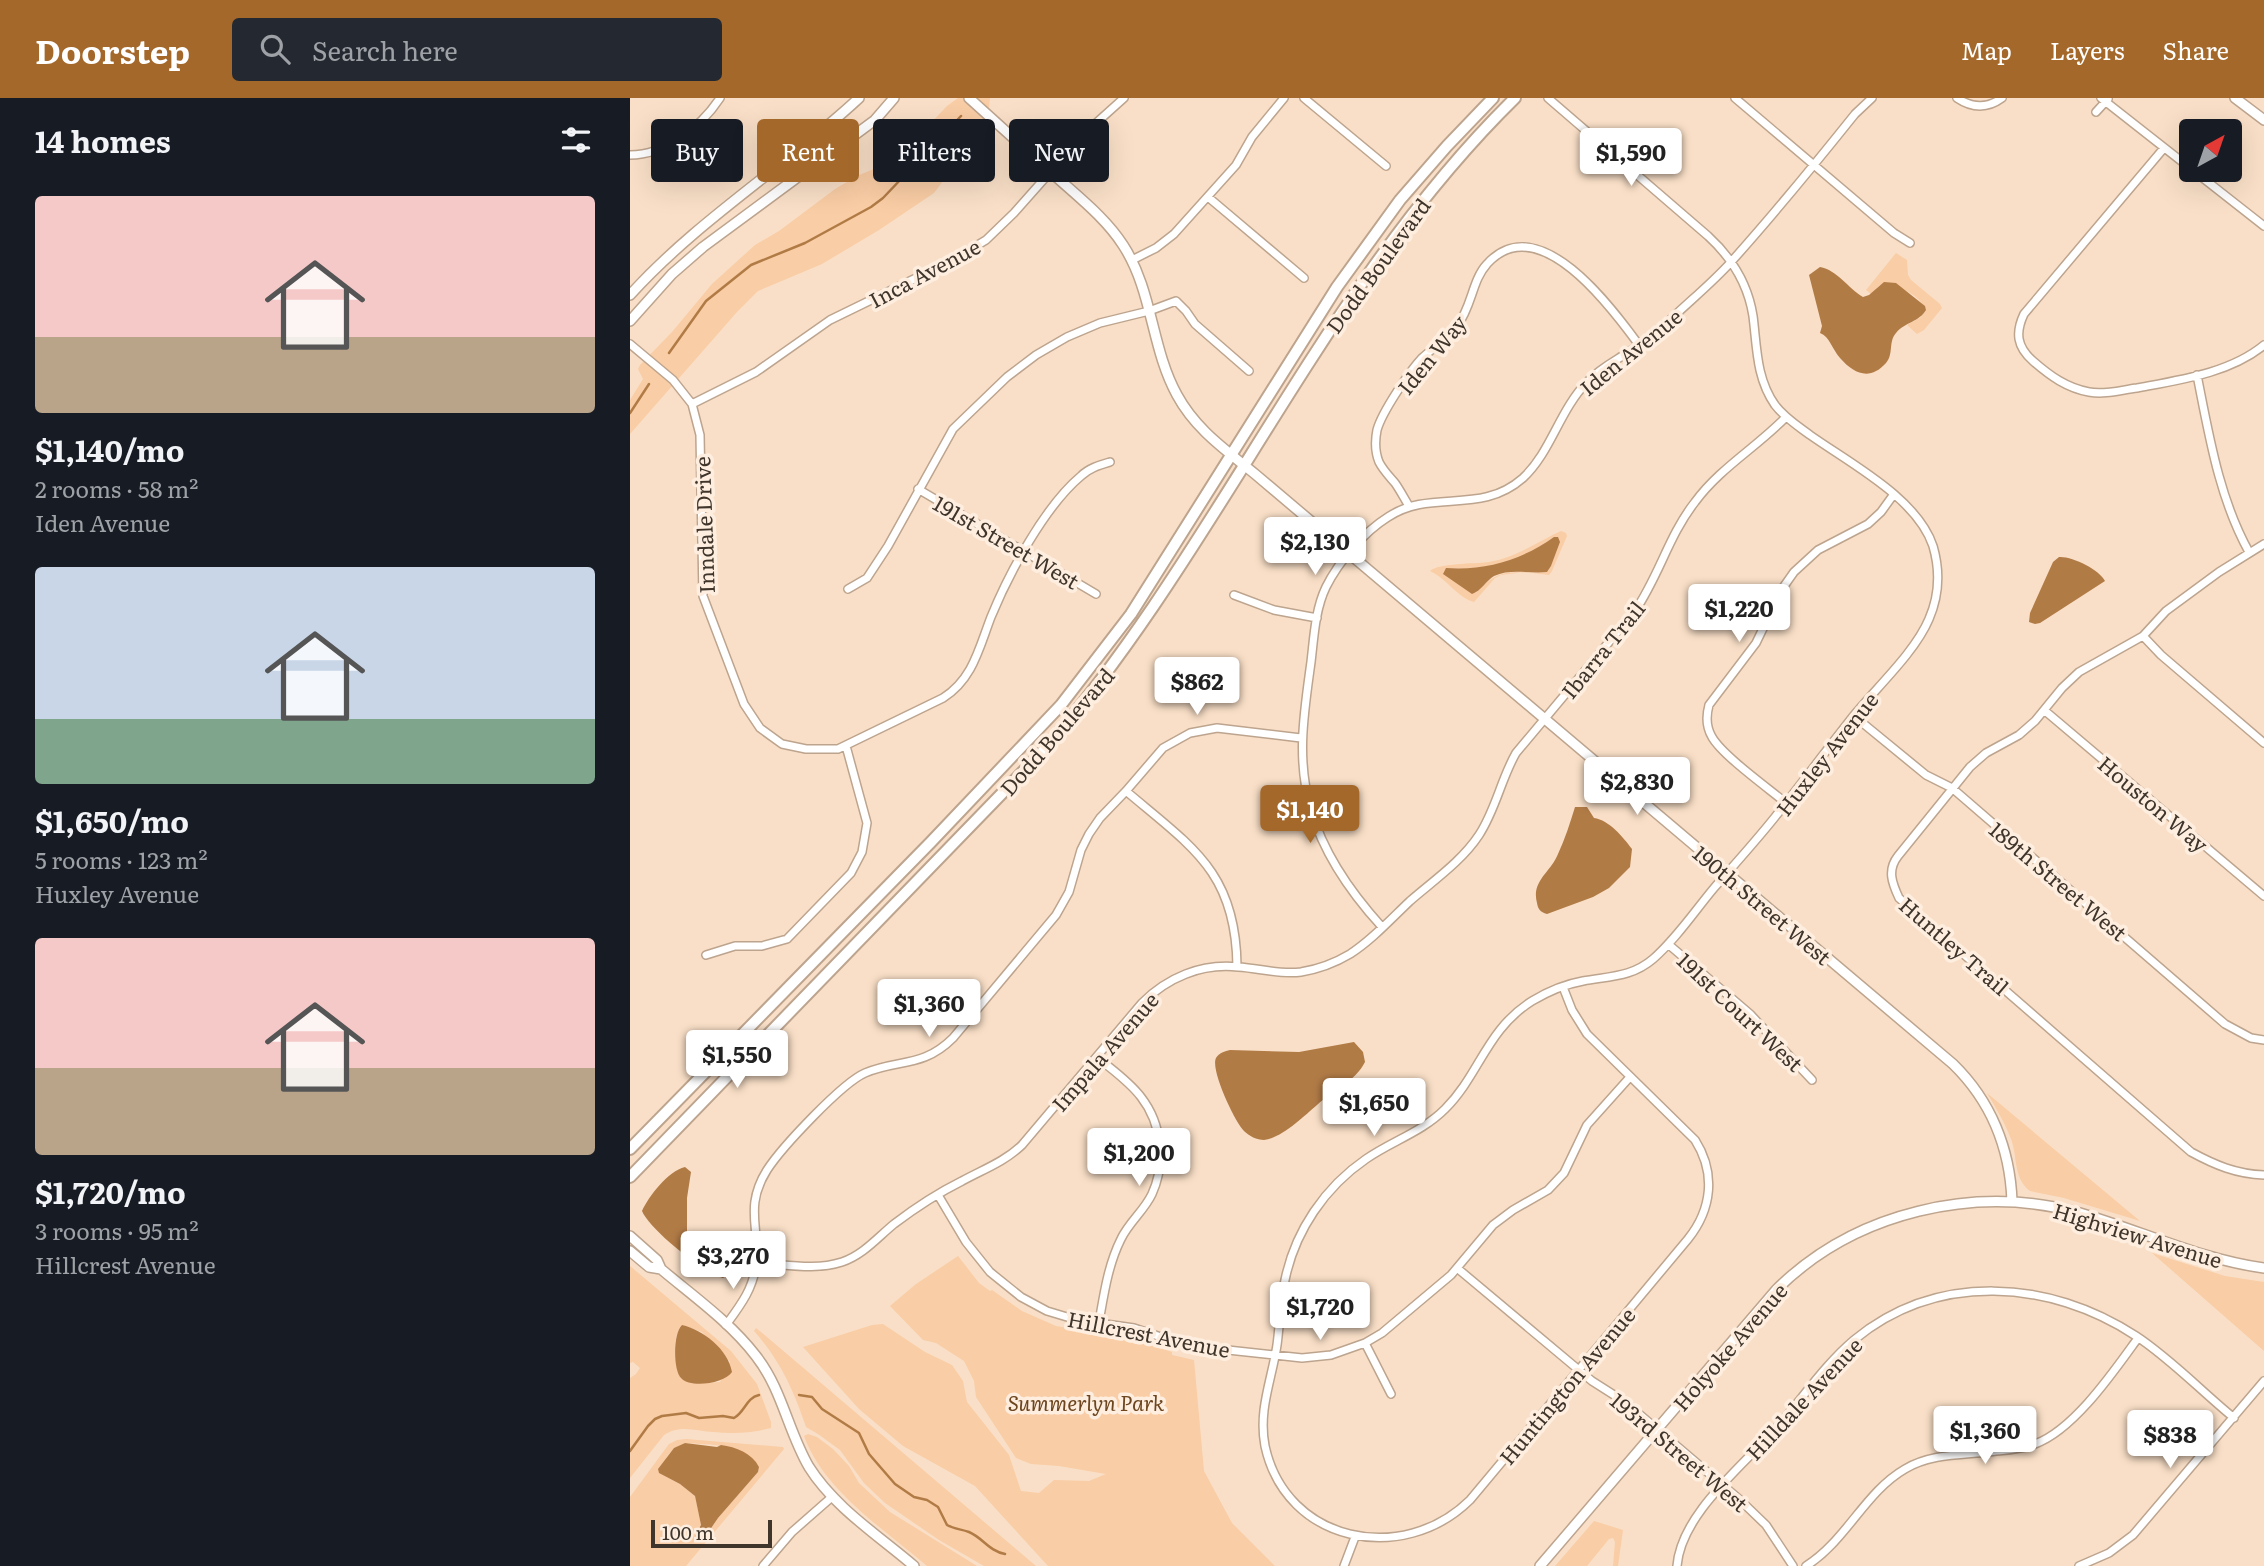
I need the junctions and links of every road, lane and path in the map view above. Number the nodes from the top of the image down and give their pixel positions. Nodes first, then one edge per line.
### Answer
1 (720, 98) edge
2 (859, 98) edge
3 (894, 98) edge
4 (969, 98) edge
5 (1124, 98) edge
6 (1284, 98) edge
7 (1304, 98) edge
8 (1493, 98) edge
9 (1515, 98) edge
10 (1548, 98) edge
11 (1735, 98) edge
12 (1872, 98) edge
13 (1956, 98) edge
14 (2002, 98) edge
15 (2235, 98) edge
16 (2105, 99) edge
17 (2096, 112) dead end
18 (1101, 119) edge
19 (2264, 120) edge
20 (1009, 134) edge
21 (2164, 148) junction
22 (630, 155) edge
23 (1814, 165) junction
24 (1386, 166) dead end
25 (1042, 182) edge
26 (1062, 182) edge
27 (1208, 197) junction
28 (2264, 226) edge
29 (1910, 243) dead end
30 (1132, 260) junction
31 (1731, 261) junction
32 (1304, 278) dead end
33 (630, 295) edge
34 (1149, 311) junction
35 (630, 321) edge
36 (630, 344) edge
37 (1639, 345) junction
38 (2264, 345) edge
39 (1249, 371) dead end
40 (2197, 375) junction
41 (692, 404) junction
42 (1786, 417) junction
43 (1232, 456) junction
44 (1110, 462) dead end
45 (1245, 466) junction
46 (918, 489) junction
47 (1894, 494) junction
48 (1409, 506) junction
49 (2264, 544) edge
50 (1025, 551) junction
51 (2249, 552) junction
52 (1349, 554) junction
53 (848, 589) dead end
54 (1096, 594) dead end
55 (1234, 595) dead end
56 (1317, 618) junction
57 (2143, 636) junction
58 (2044, 710) junction
59 (1854, 716) junction
60 (1545, 718) junction
61 (1301, 738) junction
62 (2264, 743) edge
63 (846, 746) junction
64 (1952, 789) junction
65 (1126, 791) junction
66 (1786, 803) junction
67 (1727, 873) junction
68 (2264, 896) edge
69 (1382, 927) junction
70 (1668, 944) junction
71 (706, 955) dead end
72 (1237, 967) junction
73 (1563, 987) junction
74 (2264, 1040) edge
75 (1097, 1057) junction
76 (1630, 1077) junction
77 (1812, 1080) dead end
78 (679, 1098) junction
79 (630, 1149) edge
80 (630, 1160) edge
81 (2264, 1175) edge
82 (630, 1177) edge
83 (937, 1195) junction
84 (2012, 1201) junction
85 (630, 1236) edge
86 (630, 1251) edge
87 (756, 1263) junction
88 (1457, 1268) junction
89 (2264, 1268) edge
90 (661, 1269) junction
91 (1099, 1322) junction
92 (726, 1325) junction
93 (2138, 1338) junction
94 (1365, 1343) junction
95 (1275, 1355) junction
96 (1579, 1369) junction
97 (2264, 1381) edge
98 (1391, 1394) dead end
99 (2234, 1418) junction
100 (1656, 1429) junction
101 (1723, 1485) junction
102 (832, 1496) junction
103 (1355, 1537) junction
104 (763, 1566) edge
105 (914, 1566) edge
106 (1343, 1566) edge
107 (1540, 1566) edge
108 (1677, 1566) edge
109 (1793, 1566) edge
110 (1806, 1566) edge
111 (2079, 1566) edge

1 - 22 street
2 - 33 street
3 - 35 street
4 - 20 street, 190th Street West
5 - 18 street, Inca Avenue
6 - 27 street
7 - 24 street
8 - 43 main road, Dodd Boulevard
9 - 45 main road, Dodd Boulevard
10 - 31 street, Huxley Avenue
11 - 23 street
12 - 23 street, Iden Avenue
13 - 14 street
15 - 19 street
16 - 17 street
16 - 21 street
21 - 28 street
21 - 40 street
23 - 29 street
23 - 31 street, Iden Avenue
25 - 41 street, Inca Avenue
26 - 30 street, 190th Street West
27 - 30 street
27 - 32 street
30 - 34 street, 190th Street West
31 - 37 street, Iden Avenue
31 - 42 street, Huxley Avenue
34 - 39 street
34 - 43 street, 190th Street West
34 - 46 street
36 - 41 street, Inndale Drive
37 - 48 street, Iden Avenue
37 - 48 street, Iden Way
38 - 40 street
40 - 51 street
41 - 63 street, Inndale Drive
42 - 47 street, Huxley Avenue
42 - 60 street, Ibarra Trail
43 - 45 street, 190th Street West
43 - 78 main road, Dodd Boulevard
44 - 50 street, Inndale Drive
45 - 52 street, 190th Street West
45 - 82 main road, Dodd Boulevard
46 - 50 street, 191st Street West
46 - 53 street
47 - 59 street, Huxley Avenue
47 - 66 street
48 - 52 street, Iden Avenue
49 - 51 street, Huntley Trail
50 - 54 street, 191st Street West
50 - 63 street, Inndale Drive
51 - 57 street, Huntley Trail
52 - 56 street, Iden Avenue
52 - 60 street, 190th Street West
55 - 56 street
56 - 61 street, Iden Avenue
57 - 58 street, Huntley Trail
57 - 62 street
58 - 64 street, Huntley Trail
58 - 68 street, Houston Way
59 - 64 street, 189th Street West
59 - 66 street, Huxley Avenue
60 - 67 street, 190th Street West
60 - 69 street, Impala Avenue
61 - 65 street
61 - 69 street, Iden Avenue
63 - 71 street
64 - 74 street, 189th Street West
64 - 81 street, Huntley Trail
65 - 72 street
65 - 87 street
66 - 67 street, Huxley Avenue
67 - 70 street, Huxley Avenue
67 - 84 street, 190th Street West
69 - 72 street, Impala Avenue
70 - 73 street, Huxley Avenue
70 - 77 street, 191st Court West
72 - 75 street, Impala Avenue
73 - 76 street, Huntington Avenue
73 - 95 street, Huxley Avenue
75 - 83 street, Impala Avenue
75 - 91 street
76 - 88 street, Hillcrest Avenue
76 - 96 street, Huntington Avenue
78 - 79 main road, Dodd Boulevard
78 - 80 main road
83 - 87 street, Impala Avenue
83 - 91 street, Hillcrest Avenue
84 - 89 street, Highview Avenue
84 - 100 street, Holyoke Avenue
85 - 90 street
86 - 90 street
87 - 92 street
88 - 94 street, Hillcrest Avenue
88 - 96 street, 193rd Street West
90 - 92 street
91 - 95 street, Hillcrest Avenue
92 - 102 street
93 - 99 street, Hilldale Avenue
93 - 101 street, Hilldale Avenue
93 - 110 street
94 - 95 street, Hillcrest Avenue
94 - 98 street
95 - 103 street, Huntington Avenue
96 - 100 street, 193rd Street West
96 - 103 street, Huntington Avenue
97 - 99 street
99 - 111 street
100 - 101 street, 193rd Street West
100 - 107 street, Holyoke Avenue
101 - 108 street, Hilldale Avenue
101 - 109 street, 193rd Street West
102 - 104 street
102 - 105 street
103 - 106 street

